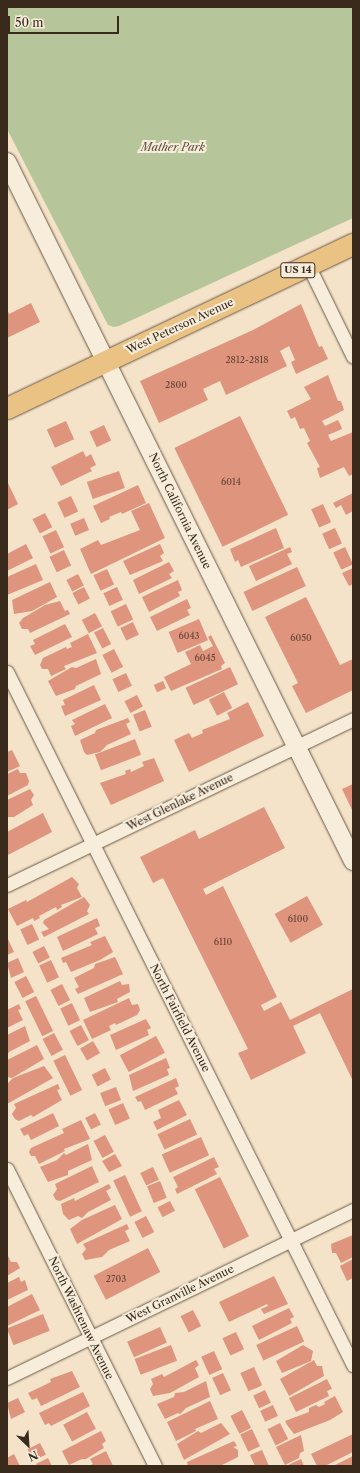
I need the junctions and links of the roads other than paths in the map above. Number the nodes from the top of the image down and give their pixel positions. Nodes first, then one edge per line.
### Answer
1 (7, 162) edge
2 (353, 244) edge
3 (308, 266) junction
4 (353, 357) edge
5 (106, 361) junction
6 (7, 408) edge
7 (7, 672) edge
8 (353, 719) edge
9 (296, 746) junction
10 (93, 844) junction
11 (353, 861) edge
12 (7, 885) edge
13 (7, 1169) edge
14 (353, 1210) edge
15 (291, 1240) junction
16 (91, 1337) junction
17 (353, 1365) edge
18 (7, 1378) edge
19 (155, 1466) edge

1 - 5 main road, North California Avenue
2 - 3 main road, West Peterson Avenue / US 14
3 - 4 street
3 - 5 main road, West Peterson Avenue / US 14
5 - 6 main road, West Peterson Avenue / US 14
5 - 9 main road, North California Avenue
7 - 10 street, North Fairfield Avenue
8 - 9 street, West Glenlake Avenue
9 - 10 street, West Glenlake Avenue
9 - 11 main road, North California Avenue
10 - 12 street, West Glenlake Avenue
10 - 15 street, North Fairfield Avenue
13 - 16 street, North Washtenaw Avenue
14 - 15 street, West Granville Avenue
15 - 16 street, West Granville Avenue
15 - 17 street, North Fairfield Avenue
16 - 18 street, West Granville Avenue
16 - 19 street, North Washtenaw Avenue

